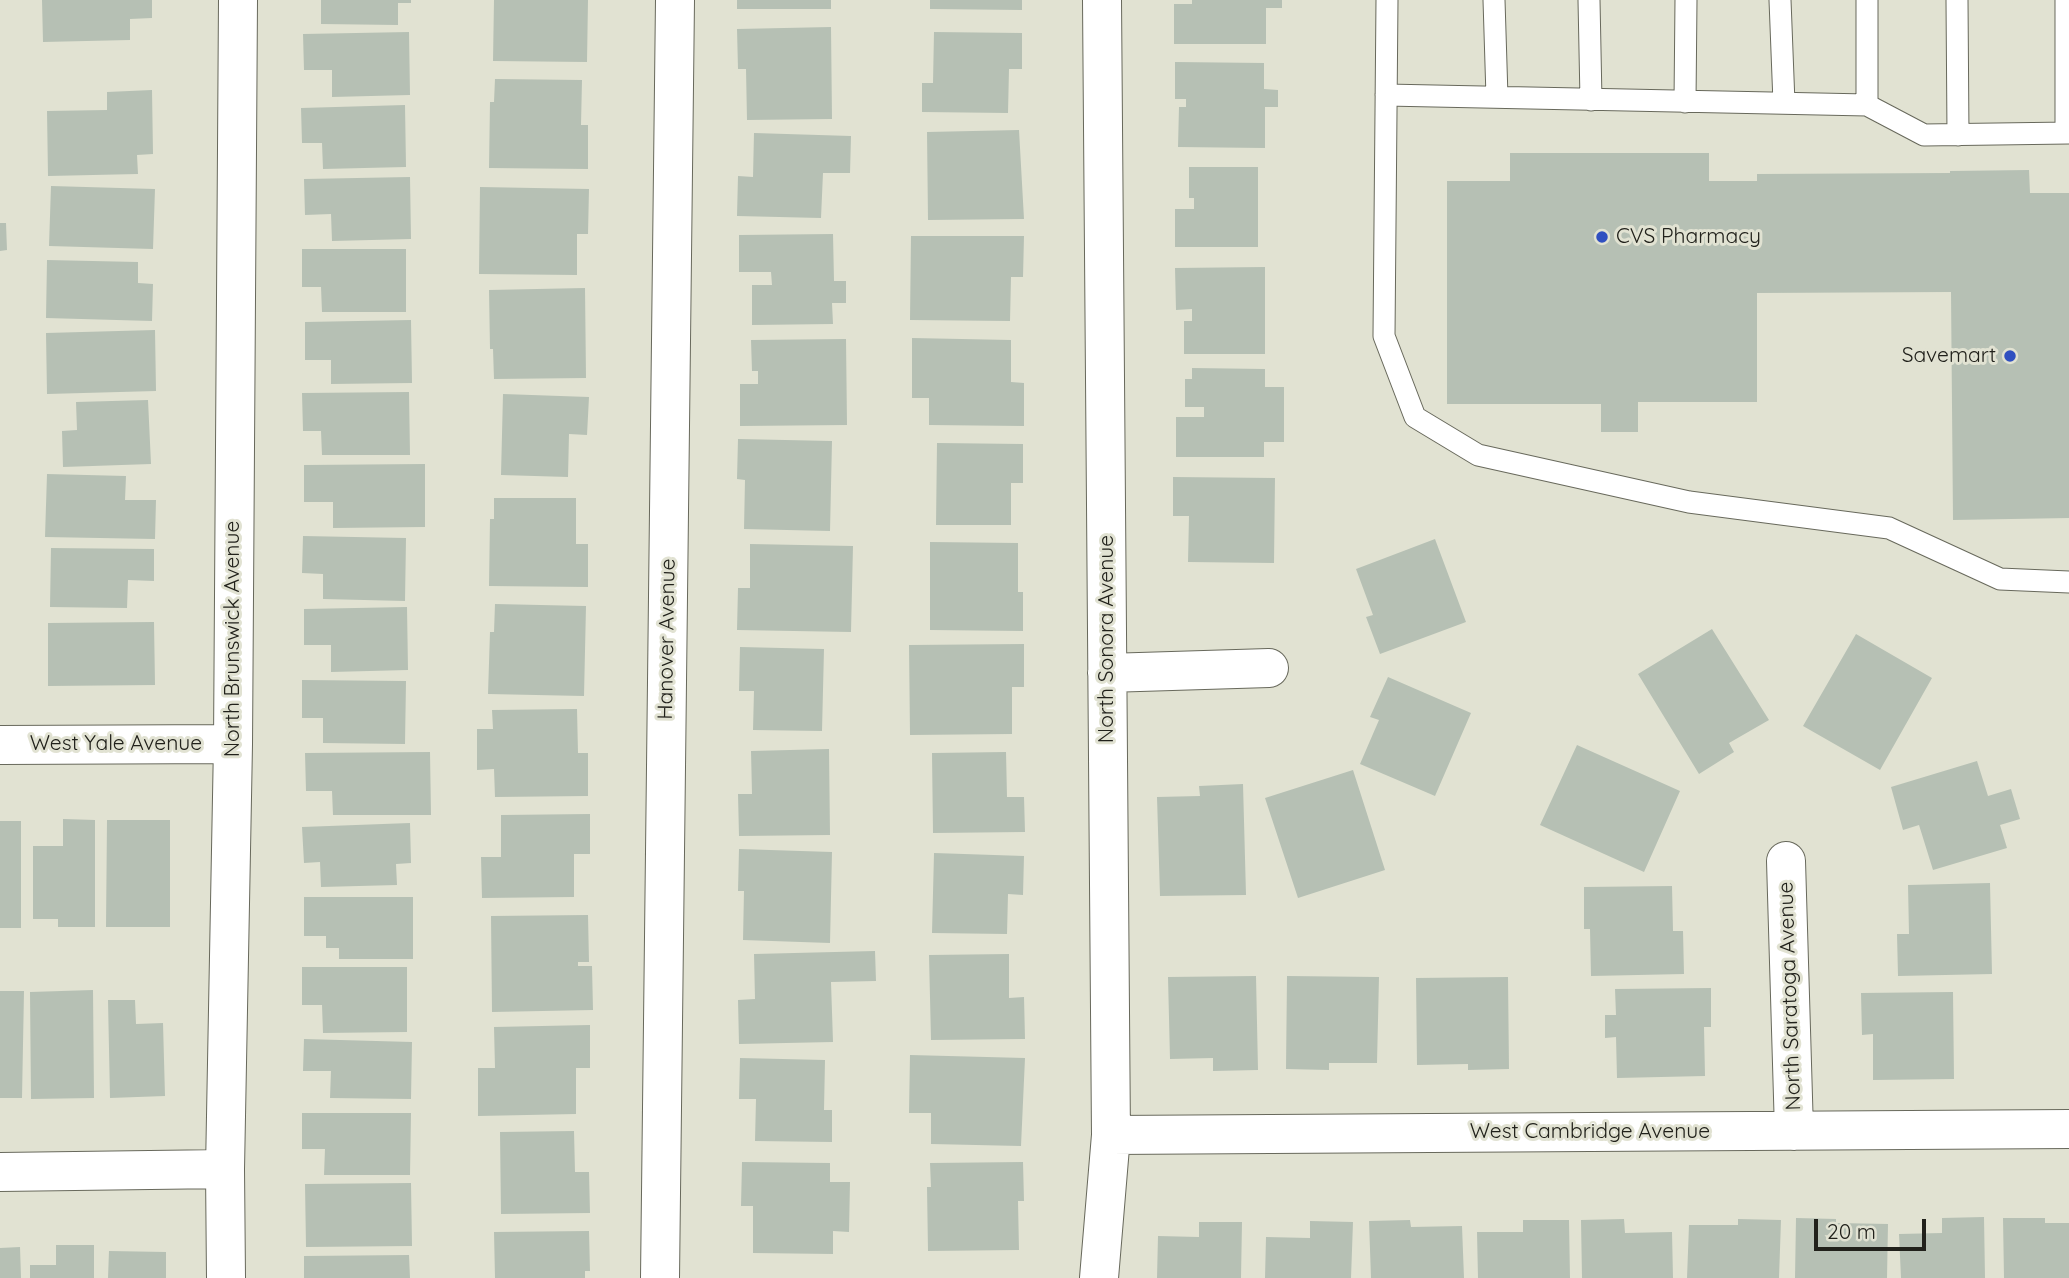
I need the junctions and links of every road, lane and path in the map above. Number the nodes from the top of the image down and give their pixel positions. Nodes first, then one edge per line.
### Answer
1 (238, 0) edge
2 (675, 0) edge
3 (1102, 0) edge
4 (1387, 0) edge
5 (1494, 0) edge
6 (1589, 0) edge
7 (1685, 0) edge
8 (1780, 0) edge
9 (1867, 0) edge
10 (1957, 0) edge
11 (2066, 0) edge
12 (1386, 95) junction
13 (1497, 97) junction
14 (1591, 100) junction
15 (1685, 102) junction
16 (1784, 103) junction
17 (1867, 105) junction
18 (2068, 133) edge
19 (1958, 135) junction
20 (2069, 582) edge
21 (1269, 668) dead end
22 (1107, 673) junction
23 (233, 744) junction
24 (0, 745) edge
25 (1786, 861) dead end
26 (2069, 1129) edge
27 (1794, 1131) junction
28 (1111, 1135) junction
29 (225, 1169) junction
30 (0, 1172) edge
31 (226, 1278) edge
32 (660, 1278) edge
33 (1098, 1278) edge

1 - 23 street, North Brunswick Avenue
2 - 32 street, Hanover Avenue
3 - 22 street, North Sonora Avenue
4 - 12 lane
5 - 13 lane
6 - 14 lane
7 - 15 lane
8 - 16 lane
9 - 17 lane
10 - 19 lane
11 - 18 lane
12 - 13 lane
12 - 20 lane
13 - 14 lane
14 - 15 lane
15 - 16 lane
16 - 17 lane
17 - 19 lane
18 - 19 lane
21 - 22 street
22 - 28 street, North Sonora Avenue
23 - 24 street, West Yale Avenue
23 - 29 street, North Brunswick Avenue
25 - 27 street, North Saratoga Avenue
26 - 27 street, West Cambridge Avenue
27 - 28 street, West Cambridge Avenue
28 - 33 street, North Sonora Avenue
29 - 30 street
29 - 31 street, North Brunswick Avenue

